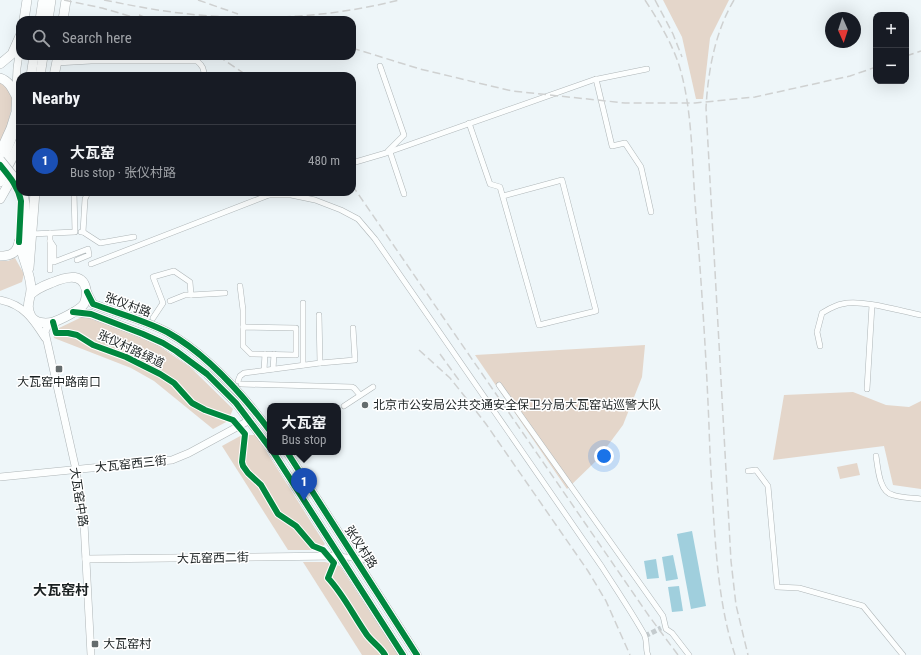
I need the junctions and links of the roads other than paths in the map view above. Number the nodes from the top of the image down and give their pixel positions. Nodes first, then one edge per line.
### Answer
1 (27, 0) edge
2 (43, 0) edge
3 (52, 0) edge
4 (66, 0) edge
5 (25, 16) edge
6 (41, 16) edge
7 (49, 16) edge
8 (64, 16) edge
9 (16, 45) edge
10 (18, 60) edge
11 (33, 60) edge
12 (42, 60) edge
13 (57, 60) edge
14 (0, 64) edge
15 (380, 66) dead end
16 (647, 69) dead end
17 (17, 72) edge
18 (32, 72) edge
19 (41, 72) edge
20 (55, 72) edge
21 (204, 72) edge
22 (0, 78) edge
23 (596, 79) junction
24 (16, 96) joint
25 (469, 123) junction
26 (16, 126) edge
27 (0, 150) edge
28 (16, 150) edge
29 (388, 152) junction
30 (0, 160) edge
31 (356, 162) edge
32 (0, 165) edge
33 (16, 171) edge
34 (0, 182) edge
35 (16, 183) edge
36 (16, 183) edge
37 (404, 194) dead end
38 (20, 196) edge
39 (24, 196) edge
40 (35, 196) edge
41 (74, 196) edge
42 (86, 196) edge
43 (268, 196) edge
44 (296, 196) edge
45 (503, 196) junction
46 (0, 199) edge
47 (651, 212) dead end
48 (75, 232) junction
49 (83, 232) junction
50 (50, 233) junction
51 (31, 234) junction
52 (134, 237) dead end
53 (50, 241) junction
54 (19, 242) junction
55 (0, 256) edge
56 (77, 260) dead end
57 (91, 264) dead end
58 (50, 270) dead end
59 (30, 272) junction
60 (50, 283) junction
61 (240, 286) dead end
62 (87, 292) junction
63 (224, 293) dead end
64 (30, 295) junction
65 (191, 295) junction
66 (0, 300) edge
67 (170, 301) dead end
68 (303, 303) dead end
69 (872, 305) junction
70 (73, 312) junction
71 (319, 315) dead end
72 (921, 315) edge
73 (31, 316) junction
74 (153, 318) dead end
75 (53, 322) junction
76 (243, 327) junction
77 (353, 328) dead end
78 (47, 341) junction
79 (820, 346) dead end
80 (264, 354) junction
81 (274, 354) junction
82 (320, 364) junction
83 (303, 365) junction
84 (273, 369) junction
85 (264, 370) junction
86 (500, 386) dead end
87 (373, 387) dead end
88 (867, 389) dead end
89 (360, 395) junction
90 (344, 406) dead end
91 (250, 420) junction
92 (267, 427) edge
93 (267, 444) edge
94 (275, 455) edge
95 (289, 455) edge
96 (876, 456) dead end
97 (76, 470) junction
98 (748, 471) dead end
99 (0, 477) edge
100 (921, 499) edge
101 (339, 556) junction
102 (86, 559) junction
103 (356, 559) junction
104 (375, 561) dead end
105 (91, 655) edge
106 (403, 655) edge
107 (417, 655) edge
108 (648, 655) edge
109 (689, 655) edge
110 (903, 655) edge

1 - 5 highway
2 - 6 highway
3 - 7 highway
4 - 8 highway
9 - 14 highway
10 - 17 street
11 - 18 highway
12 - 19 highway
13 - 20 highway
13 - 21 street
15 - 29 street
16 - 23 street
22 - 24 highway
23 - 25 street
23 - 47 street
24 - 27 street
25 - 29 street
25 - 45 street
26 - 32 highway
28 - 34 highway
29 - 31 street
29 - 37 street
30 - 36 highway, bridge
32 - 35 highway
33 - 46 highway
38 - 54 highway
39 - 59 highway
40 - 51 highway
41 - 48 street
42 - 49 street
43 - 57 street
44 - 108 street
45 - 45 street
48 - 49 street
48 - 50 street
49 - 52 street
50 - 51 street
50 - 53 street
51 - 59 highway
53 - 56 street
53 - 58 street
54 - 55 highway
54 - 64 highway
59 - 60 highway
60 - 62 highway
60 - 64 highway
61 - 76 street
62 - 70 highway
62 - 92 main road, 张仪村路
63 - 65 street
64 - 73 highway
65 - 67 street
65 - 74 street
66 - 73 street
68 - 83 street
69 - 72 street
69 - 79 street
69 - 88 street
70 - 75 highway
70 - 91 main road, 张仪村路
71 - 82 street
73 - 75 highway
73 - 78 street, 大瓦窑中路
75 - 78 street, 大瓦窑中路
76 - 80 street
76 - 81 street
77 - 82 street
78 - 97 street, 大瓦窑中路
80 - 81 street
80 - 85 street
81 - 84 street
82 - 83 street
83 - 84 street
84 - 85 street
85 - 89 street
86 - 109 street
87 - 89 street
89 - 90 street
91 - 93 main road, 张仪村路
91 - 97 street, 大瓦窑西三街
94 - 101 main road, 张仪村路
95 - 103 main road, 张仪村路
96 - 100 street
97 - 99 street, 大瓦窑西三街
97 - 102 street, 大瓦窑中路
98 - 110 street
101 - 102 street, 大瓦窑西二街
101 - 103 street
101 - 106 main road, 张仪村路
102 - 105 street, 大瓦窑中路
103 - 104 street
103 - 107 main road, 张仪村路

